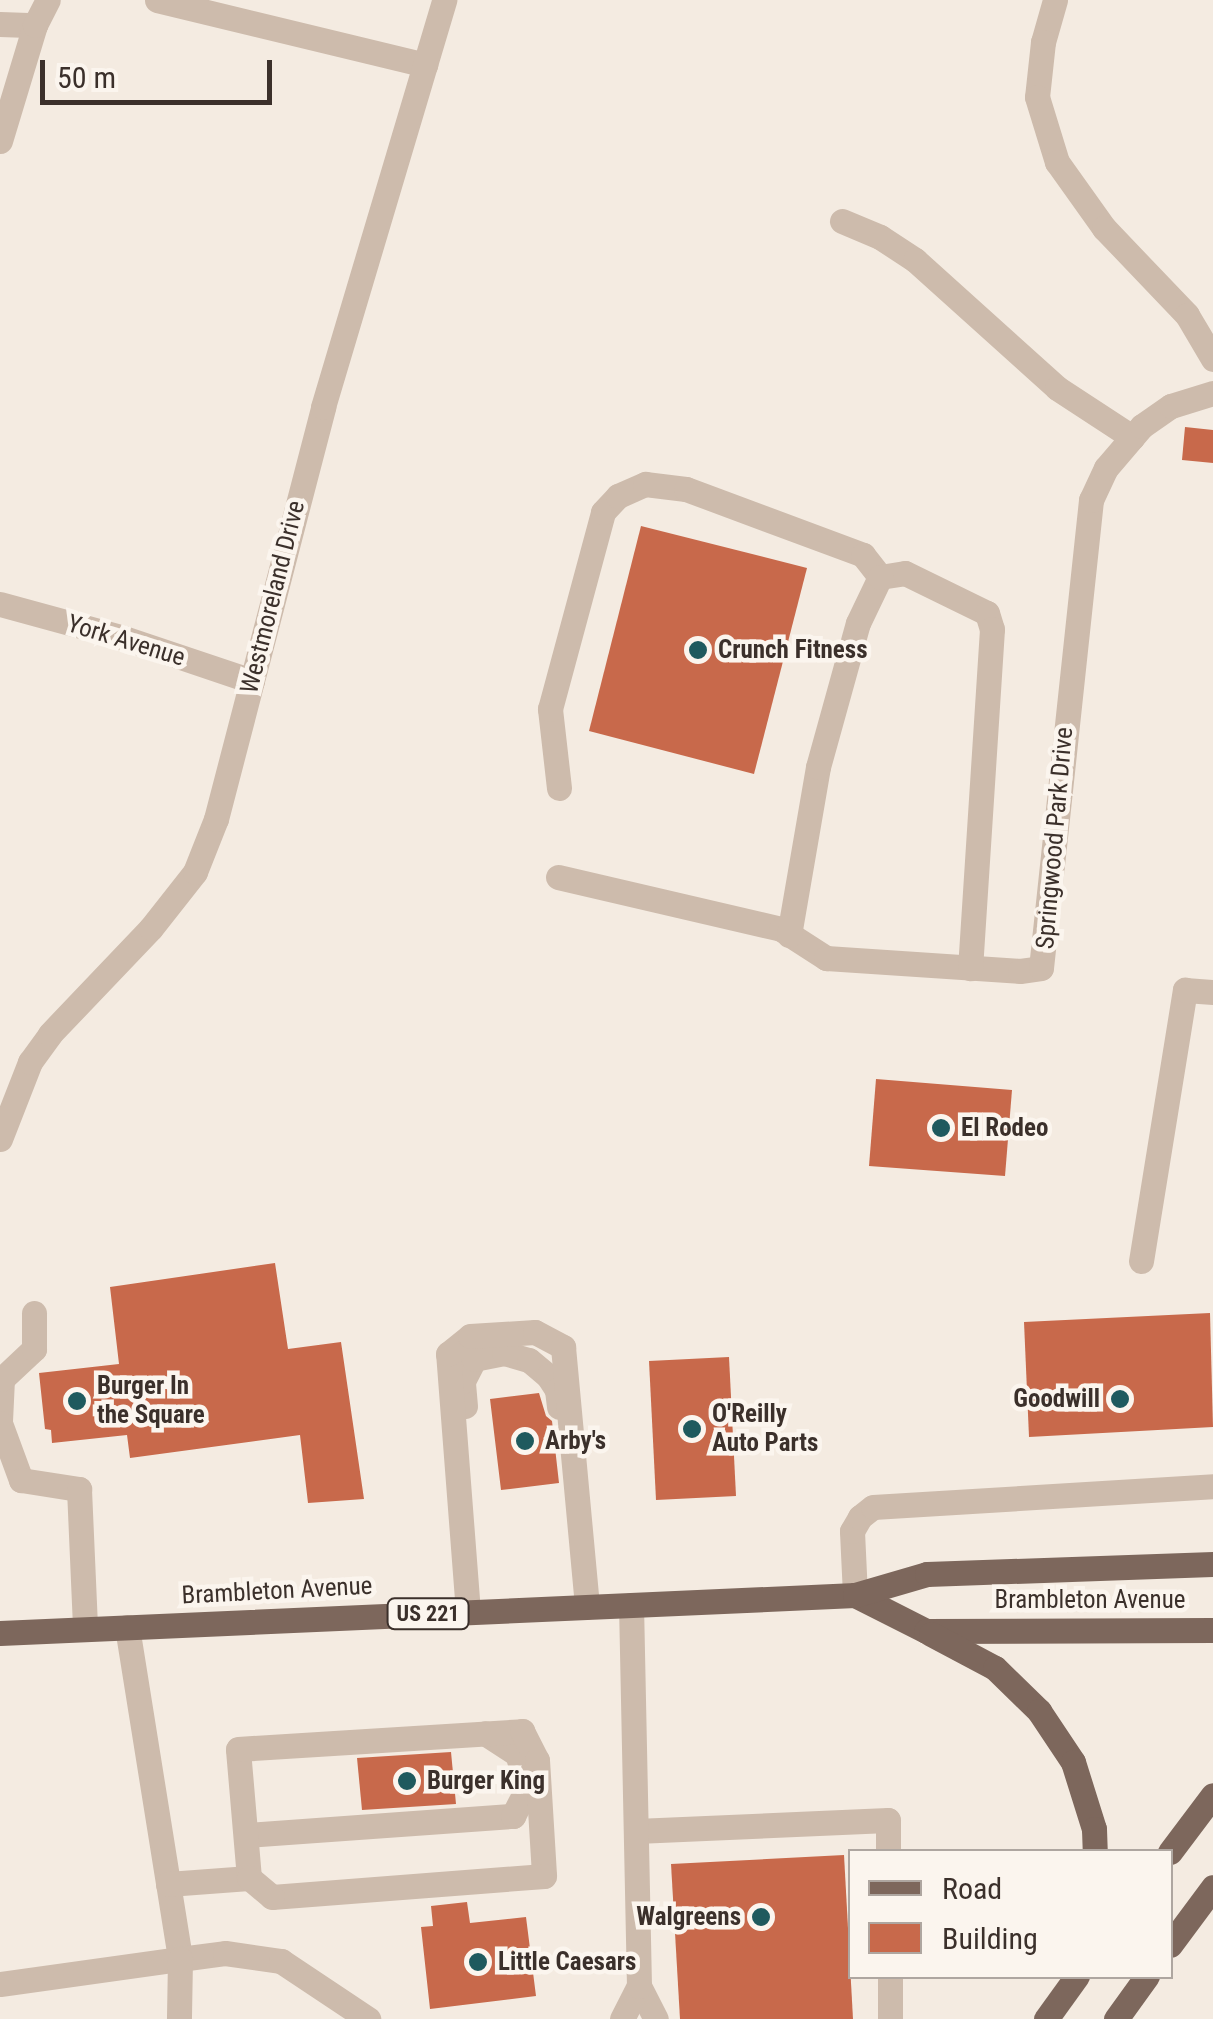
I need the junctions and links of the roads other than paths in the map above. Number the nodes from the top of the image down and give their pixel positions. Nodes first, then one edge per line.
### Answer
1 (48, 0) edge
2 (157, 0) edge
3 (444, 0) edge
4 (1055, 0) edge
5 (0, 24) edge
6 (35, 26) junction
7 (425, 65) junction
8 (0, 140) edge
9 (842, 221) dead end
10 (1213, 360) edge
11 (1213, 393) edge
12 (1132, 437) junction
13 (880, 577) junction
14 (0, 604) edge
15 (252, 681) junction
16 (560, 788) dead end
17 (558, 877) dead end
18 (789, 935) junction
19 (970, 968) junction
20 (1213, 992) edge
21 (0, 1139) edge
22 (1142, 1261) dead end
23 (34, 1312) dead end
24 (0, 1422) edge
25 (1213, 1486) edge
26 (1213, 1564) edge
27 (856, 1595) junction
28 (631, 1605) junction
29 (586, 1607) junction
30 (468, 1612) junction
31 (127, 1627) junction
32 (85, 1629) junction
33 (1213, 1630) edge
34 (926, 1631) junction
35 (0, 1632) edge
36 (485, 1733) junction
37 (1213, 1795) edge
38 (636, 1832) junction
39 (246, 1835) junction
40 (888, 1849) edge
41 (1094, 1849) edge
42 (1172, 1849) edge
43 (248, 1878) junction
44 (168, 1884) junction
45 (1213, 1887) edge
46 (1173, 1941) edge
47 (180, 1960) junction
48 (890, 1979) edge
49 (1145, 1979) edge
50 (1072, 1981) edge
51 (0, 1984) edge
52 (638, 1986) junction
53 (180, 2019) edge
54 (368, 2019) edge
55 (622, 2019) edge
56 (656, 2019) edge
57 (890, 2019) edge
58 (1046, 2019) edge
59 (1116, 2019) edge

1 - 6 street
2 - 7 street
3 - 7 street, Westmoreland Drive
4 - 10 street
5 - 6 street
6 - 8 street
7 - 15 street, Westmoreland Drive
9 - 12 street
11 - 12 street, Springwood Park Drive
12 - 19 street, Springwood Park Drive
13 - 16 street
13 - 18 street
13 - 19 street
14 - 15 street, York Avenue
15 - 21 street, Westmoreland Drive
17 - 18 street, Springwood Park Drive
18 - 19 street, Springwood Park Drive
20 - 22 street
23 - 24 street
24 - 32 street
25 - 27 street
26 - 27 main road, Brambleton Avenue / US 221
27 - 28 main road, Brambleton Avenue / US 221
27 - 34 main road, Brambleton Avenue / US 221
28 - 29 main road, Brambleton Avenue / US 221
28 - 38 street
29 - 30 main road, Brambleton Avenue / US 221
29 - 30 street
30 - 31 main road, Brambleton Avenue / US 221
31 - 32 main road, Brambleton Avenue / US 221
31 - 44 street
32 - 35 main road, Brambleton Avenue / US 221
33 - 34 main road, Brambleton Avenue / US 221
34 - 41 main road
36 - 39 street
36 - 39 street
36 - 43 street
37 - 42 main road
38 - 40 street
38 - 52 street
39 - 43 street
43 - 44 street
44 - 47 street
45 - 46 main road
47 - 51 street
47 - 53 street
47 - 54 street
48 - 57 street
49 - 59 main road
50 - 58 main road
52 - 55 street
52 - 56 street

